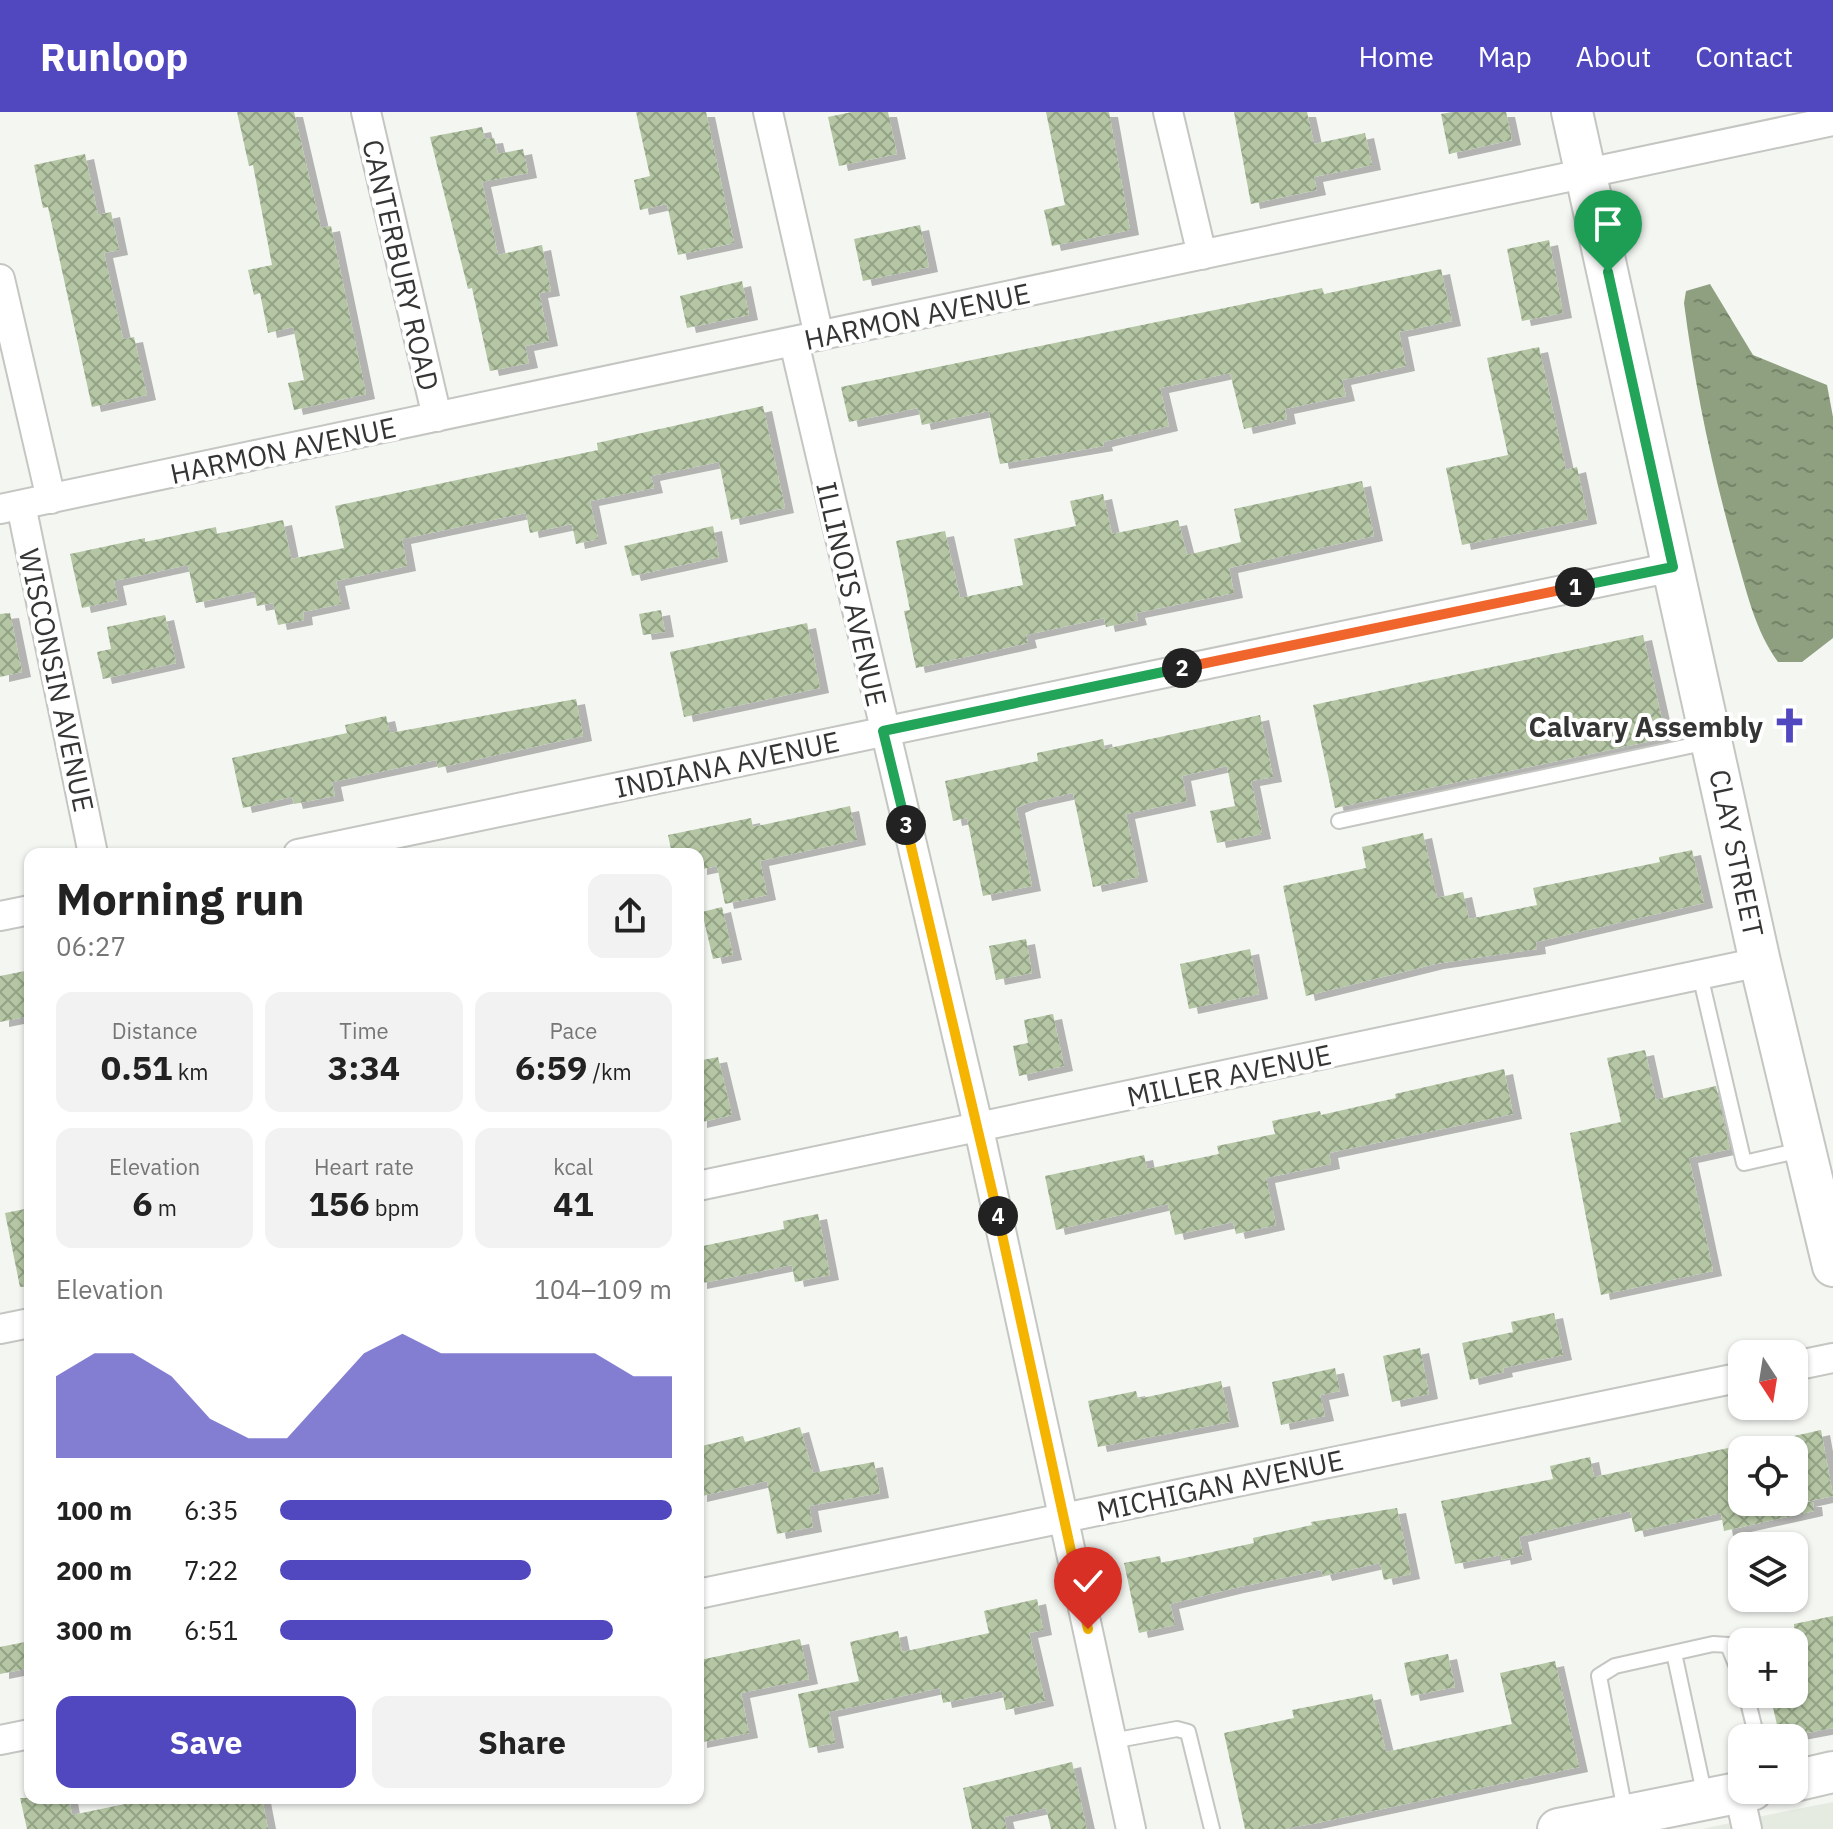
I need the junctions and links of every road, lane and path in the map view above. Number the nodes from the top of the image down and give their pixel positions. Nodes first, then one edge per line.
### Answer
1 (366, 112) edge
2 (768, 112) edge
3 (1168, 112) edge
4 (1572, 112) edge
5 (1833, 121) edge
6 (1586, 174) junction
7 (1202, 255) junction
8 (0, 279) edge
9 (807, 339) junction
10 (437, 417) junction
11 (51, 499) junction
12 (10, 507) edge
13 (1673, 567) junction
14 (883, 731) junction
15 (1712, 741) junction
16 (1339, 821) dead end
17 (92, 848) edge
18 (327, 848) edge
19 (24, 911) edge
20 (0, 916) edge
21 (1760, 962) junction
22 (1700, 975) junction
23 (979, 1129) junction
24 (1805, 1149) junction
25 (704, 1185) edge
26 (1833, 1266) edge
27 (24, 1324) edge
28 (0, 1329) edge
29 (1833, 1358) edge
30 (1808, 1363) edge
31 (1728, 1380) edge
32 (1063, 1517) junction
33 (704, 1593) edge
34 (1728, 1645) edge
35 (1674, 1653) junction
36 (24, 1735) edge
37 (0, 1740) edge
38 (1112, 1741) junction
39 (1833, 1772) edge
40 (1808, 1778) edge
41 (1728, 1784) edge
42 (1728, 1804) edge
43 (1626, 1815) junction
44 (1131, 1829) edge
45 (1212, 1829) edge
46 (1558, 1829) edge

1 - 10 street, CANTERBURY ROAD
2 - 9 street, ILLINOIS AVENUE
3 - 7 street
4 - 6 street, CLAY STREET
5 - 6 street, HARMON AVENUE
6 - 7 street, HARMON AVENUE
6 - 13 street, CLAY STREET
7 - 9 street, HARMON AVENUE
8 - 11 street
9 - 10 street, HARMON AVENUE
9 - 14 street, ILLINOIS AVENUE
10 - 11 street, HARMON AVENUE
11 - 12 street, HARMON AVENUE
12 - 17 street, WISCONSIN AVENUE
13 - 14 street, INDIANA AVENUE
13 - 15 street, CLAY STREET
14 - 18 street, INDIANA AVENUE
14 - 23 street, ILLINOIS AVENUE
15 - 16 lane
15 - 21 street, CLAY STREET
19 - 20 street
21 - 22 street, MILLER AVENUE
21 - 24 street, CLAY STREET
22 - 23 street, MILLER AVENUE
22 - 24 lane
23 - 25 street, MILLER AVENUE
23 - 32 street, ILLINOIS AVENUE
24 - 26 street, CLAY STREET
27 - 28 street
29 - 30 street
31 - 32 street, MICHIGAN AVENUE
32 - 33 street, MICHIGAN AVENUE
32 - 38 street, ILLINOIS AVENUE
34 - 35 lane
35 - 41 lane
35 - 43 lane
36 - 37 street
38 - 44 street, ILLINOIS AVENUE
38 - 45 lane
39 - 40 street
42 - 43 street
43 - 46 street

